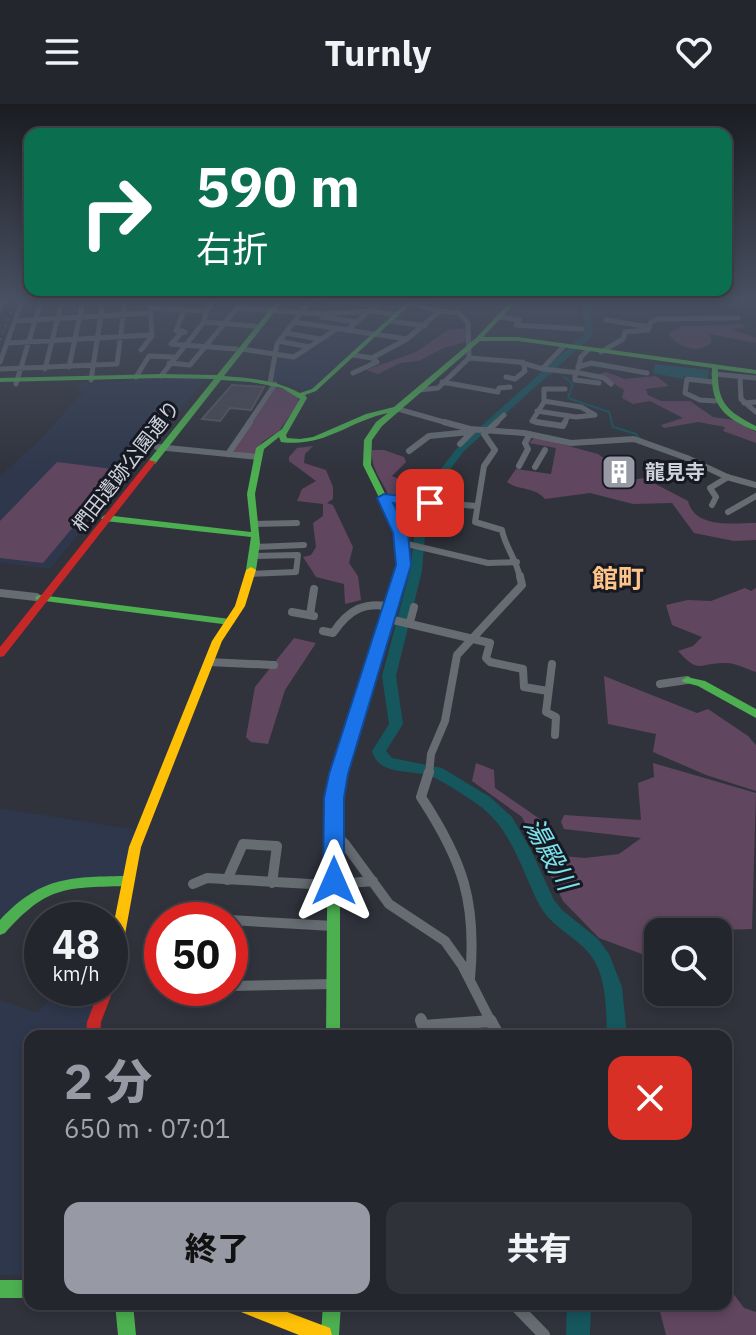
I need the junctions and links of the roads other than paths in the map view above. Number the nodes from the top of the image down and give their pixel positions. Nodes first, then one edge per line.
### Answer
1 (24, 358) edge
2 (48, 358) edge
3 (71, 358) edge
4 (95, 358) edge
5 (118, 358) edge
6 (147, 358) edge
7 (152, 358) edge
8 (173, 358) edge
9 (195, 358) edge
10 (231, 358) edge
11 (274, 358) edge
12 (349, 358) edge
13 (372, 358) edge
14 (460, 358) edge
15 (510, 358) edge
16 (558, 358) edge
17 (580, 358) edge
18 (630, 358) edge
19 (456, 362) junction
20 (523, 362) junction
21 (94, 366) junction
22 (69, 367) junction
23 (166, 368) junction
24 (0, 369) edge
25 (45, 369) junction
26 (543, 369) junction
27 (576, 370) junction
28 (756, 372) edge
29 (353, 373) dead end
30 (647, 373) dead end
31 (714, 374) junction
32 (136, 376) junction
33 (217, 376) junction
34 (506, 377) dead end
35 (740, 377) junction
36 (18, 378) junction
37 (756, 378) edge
38 (91, 380) junction
39 (0, 381) edge
40 (442, 382) junction
41 (570, 383) dead end
42 (272, 384) junction
43 (611, 384) dead end
44 (510, 387) dead end
45 (419, 390) junction
46 (302, 394) junction
47 (534, 400) dead end
48 (544, 401) junction
49 (715, 401) junction
50 (756, 402) edge
51 (744, 403) junction
52 (398, 409) junction
53 (537, 411) junction
54 (756, 414) edge
55 (504, 415) dead end
56 (568, 416) junction
57 (532, 421) junction
58 (741, 421) junction
59 (756, 429) edge
60 (475, 430) junction
61 (487, 430) junction
62 (283, 431) junction
63 (532, 434) junction
64 (460, 444) dead end
65 (161, 447) junction
66 (409, 451) dead end
67 (526, 453) junction
68 (228, 454) junction
69 (258, 457) junction
70 (519, 466) dead end
71 (535, 467) dead end
72 (728, 477) junction
73 (442, 478) dead end
74 (431, 480) dead end
75 (756, 485) edge
76 (756, 496) edge
77 (384, 498) junction
78 (419, 503) junction
79 (431, 503) junction
80 (712, 505) dead end
81 (476, 506) junction
82 (728, 512) dead end
83 (104, 518) junction
84 (297, 524) dead end
85 (255, 541) junction
86 (408, 544) junction
87 (304, 545) dead end
88 (517, 562) junction
89 (251, 574) junction
90 (314, 589) dead end
91 (0, 593) edge
92 (40, 598) junction
93 (414, 607) dead end
94 (292, 612) dead end
95 (393, 615) junction
96 (230, 622) junction
97 (409, 622) junction
98 (323, 631) dead end
99 (472, 638) junction
100 (0, 642) edge
101 (0, 654) edge
102 (208, 662) junction
103 (552, 664) dead end
104 (274, 665) dead end
105 (687, 680) joint
106 (660, 684) dead end
107 (548, 691) junction
108 (756, 714) edge
109 (555, 735) dead end
110 (334, 834) junction
111 (227, 880) junction
112 (124, 881) junction
113 (373, 881) junction
114 (272, 883) junction
115 (193, 884) dead end
116 (334, 885) junction
117 (123, 902) edge
118 (248, 921) edge
119 (333, 926) junction
120 (0, 929) edge
121 (470, 979) junction
122 (333, 984) junction
123 (248, 986) edge
124 (100, 1006) edge
125 (421, 1018) dead end
126 (491, 1021) junction
127 (93, 1030) edge
128 (333, 1030) edge
129 (496, 1030) edge
130 (0, 1289) edge
131 (24, 1289) edge
132 (125, 1310) edge
133 (258, 1310) edge
134 (332, 1310) edge
135 (520, 1310) edge
136 (127, 1335) edge
137 (323, 1335) edge
138 (330, 1335) edge
139 (544, 1335) edge

1 - 36 street
2 - 25 street
3 - 22 street
4 - 21 street
5 - 21 street
6 - 32 street
7 - 23 street
8 - 23 street
9 - 23 street
10 - 33 street, 椚田遺跡公園通り
11 - 42 street
12 - 46 street
13 - 29 street
14 - 19 street
15 - 20 street
16 - 26 street
17 - 27 street
18 - 31 street
19 - 40 street
19 - 45 street
20 - 26 street
20 - 34 street
21 - 22 street
21 - 38 street
22 - 25 street
23 - 32 street
23 - 33 street
24 - 36 street
25 - 36 street
26 - 27 street
27 - 30 street
27 - 43 street
28 - 31 street
31 - 35 street
31 - 49 street
31 - 49 street
32 - 38 street
33 - 42 street
33 - 65 street, 椚田遺跡公園通り
35 - 37 street
35 - 51 street
36 - 38 street
36 - 39 street
40 - 44 street
40 - 45 street
41 - 48 street
42 - 46 street
42 - 68 street
45 - 52 street
46 - 62 street
47 - 48 street
48 - 53 street
48 - 56 street
49 - 58 street
50 - 51 street
51 - 54 street
52 - 60 street
52 - 62 street
52 - 77 street
53 - 56 street
53 - 57 street
54 - 58 street
55 - 61 street
56 - 57 street
57 - 63 street
58 - 59 street
60 - 61 street
60 - 64 street
60 - 66 street
61 - 63 street
61 - 81 street
62 - 69 street
63 - 67 street
63 - 72 street
65 - 68 street
65 - 83 street, 椚田遺跡公園通り
67 - 70 street
67 - 71 street
68 - 69 street
69 - 85 street
72 - 75 street
72 - 80 street
73 - 79 street
74 - 78 street
76 - 82 street
77 - 78 street
77 - 86 street
78 - 79 street
79 - 81 street
81 - 88 street
83 - 85 street
83 - 92 street, 椚田遺跡公園通り
84 - 85 street
85 - 87 street
85 - 89 street
85 - 89 street
86 - 88 street
86 - 95 street
88 - 99 street
89 - 96 street
90 - 94 street
91 - 92 street
92 - 96 street
92 - 100 street, 椚田遺跡公園通り
92 - 101 street, 椚田遺跡公園通り
93 - 97 street
95 - 97 street
95 - 98 street
95 - 110 street
96 - 102 street
97 - 99 street
99 - 107 street
99 - 121 street
102 - 104 street
102 - 112 street
103 - 107 street
105 - 106 street
105 - 108 street
107 - 109 street
110 - 113 street
110 - 116 street
111 - 114 street
111 - 114 street
111 - 115 street
112 - 117 street
112 - 120 street
113 - 116 street
113 - 121 street
114 - 116 street
116 - 119 street
118 - 119 street
119 - 122 street
121 - 126 street
122 - 123 street
122 - 128 street
124 - 127 street
125 - 126 street
126 - 129 street
130 - 131 street
132 - 136 street
133 - 137 street
134 - 138 street
135 - 139 street

